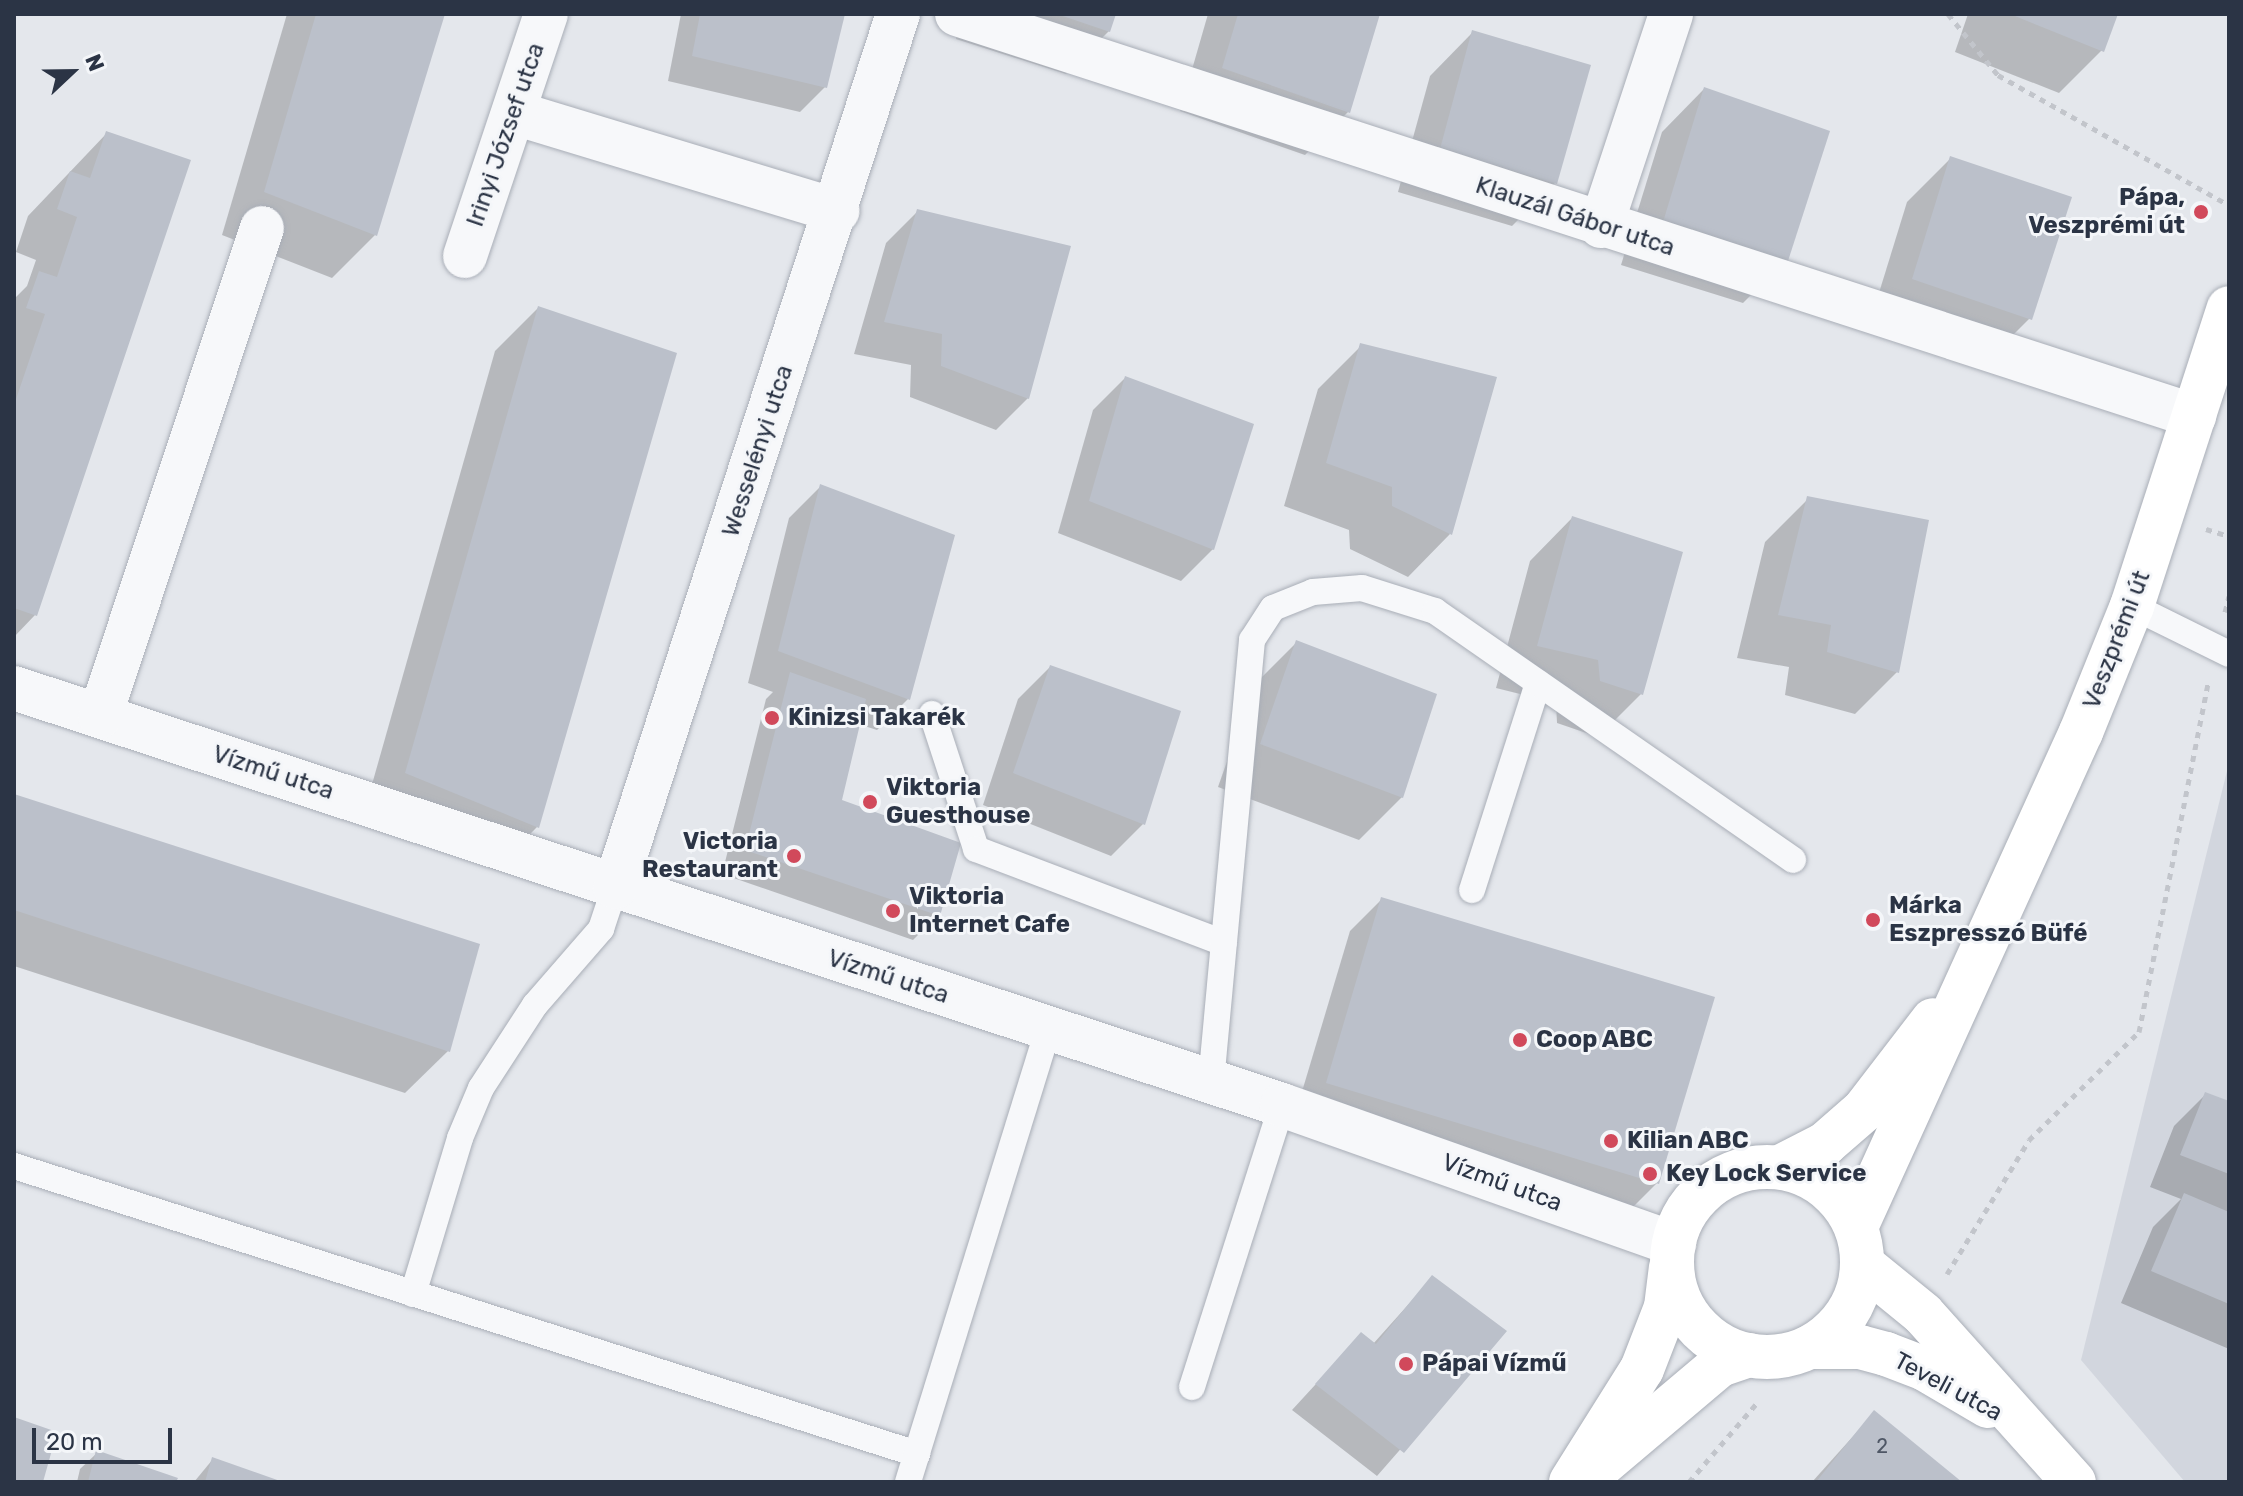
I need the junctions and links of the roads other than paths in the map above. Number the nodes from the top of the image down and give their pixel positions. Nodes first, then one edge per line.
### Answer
1 (546, 14) edge
2 (898, 14) edge
3 (957, 14) edge
4 (1671, 14) edge
5 (515, 113) junction
6 (837, 211) junction
7 (1601, 226) junction
8 (262, 228) dead end
9 (465, 256) dead end
10 (2229, 308) edge
11 (2194, 416) junction
12 (2132, 606) junction
13 (2222, 650) edge
14 (1538, 683) junction
15 (14, 688) edge
16 (932, 714) dead end
17 (100, 716) junction
18 (1793, 860) dead end
19 (615, 887) junction
20 (1472, 890) dead end
21 (1224, 943) junction
22 (1978, 961) junction
23 (1048, 1029) junction
24 (1211, 1082) junction
25 (1282, 1105) junction
26 (14, 1166) edge
27 (1780, 1167) junction
28 (1859, 1246) junction
29 (1673, 1254) junction
30 (413, 1294) junction
31 (1810, 1347) junction
32 (1749, 1355) junction
33 (1192, 1387) dead end
34 (2035, 1434) junction
35 (917, 1454) junction
36 (908, 1482) edge
37 (1571, 1482) edge
38 (1582, 1482) edge
39 (2074, 1482) edge

1 - 5 street, Irinyi József utca
2 - 6 street, Wesselényi utca
3 - 7 street, Klauzál Gábor utca
4 - 7 street
5 - 6 street
5 - 9 street, Irinyi József utca
6 - 19 street, Wesselényi utca
7 - 11 street, Klauzál Gábor utca
8 - 17 street
10 - 11 main road, Veszprémi út
11 - 12 main road, Veszprémi út
12 - 13 lane
12 - 22 main road, Veszprémi út
14 - 18 lane
14 - 20 lane
14 - 21 lane
15 - 17 street, Vízmű utca
16 - 21 lane
17 - 19 street, Vízmű utca
19 - 23 street, Vízmű utca
19 - 30 lane
21 - 24 lane
22 - 27 main road, Veszprémi út
22 - 28 main road, Veszprémi út
23 - 24 street, Vízmű utca
23 - 35 lane
24 - 25 street, Vízmű utca
25 - 29 street, Vízmű utca
25 - 33 lane
26 - 30 lane
27 - 28 main road
27 - 29 main road
28 - 31 main road
28 - 34 main road, Teveli utca
29 - 32 main road
29 - 37 main road
30 - 35 lane
31 - 32 main road
31 - 34 main road, Teveli utca
32 - 38 main road
34 - 39 main road, Teveli utca
35 - 36 lane

